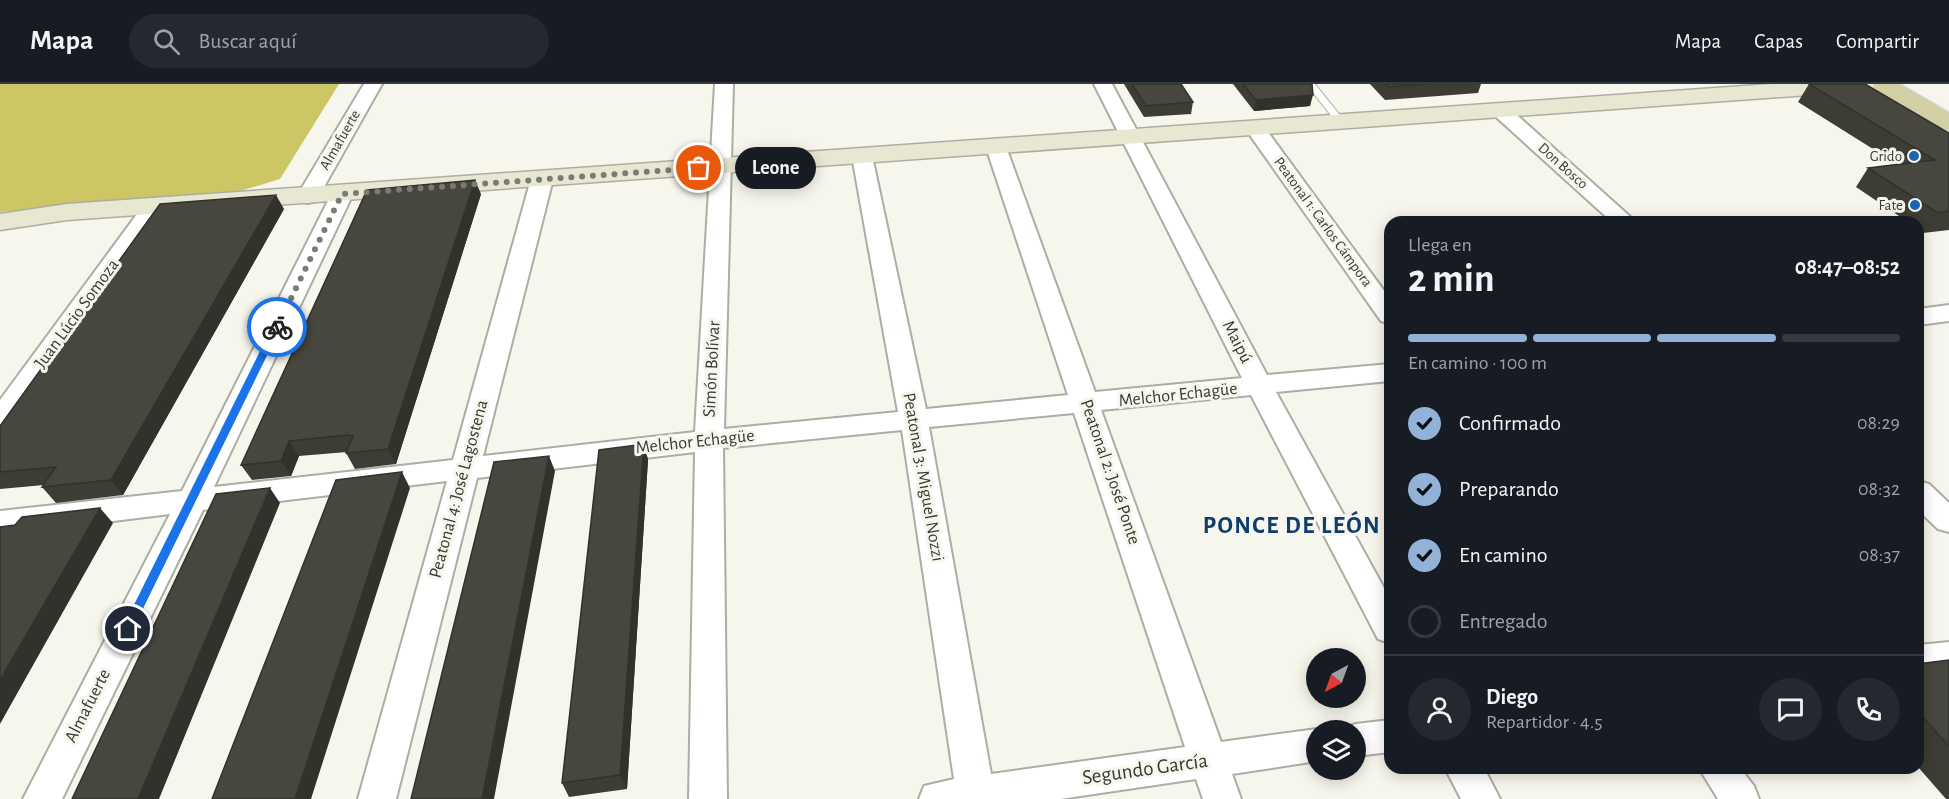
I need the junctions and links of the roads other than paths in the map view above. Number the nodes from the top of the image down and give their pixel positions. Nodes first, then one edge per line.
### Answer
1 (372, 84) edge
2 (724, 84) edge
3 (1103, 84) edge
4 (1310, 84) edge
5 (1855, 84) edge
6 (1864, 84) edge
7 (1884, 84) edge
8 (1501, 111) junction
9 (1340, 121) junction
10 (1949, 123) edge
11 (1255, 128) junction
12 (1131, 137) junction
13 (1949, 141) edge
14 (996, 147) junction
15 (862, 156) junction
16 (722, 166) junction
17 (542, 179) junction
18 (342, 194) junction
19 (308, 196) junction
20 (154, 207) junction
21 (1618, 216) edge
22 (0, 222) edge
23 (1384, 308) edge
24 (1949, 313) edge
25 (1924, 316) edge
26 (1384, 373) edge
27 (1260, 387) junction
28 (1086, 404) junction
29 (0, 420) edge
30 (914, 420) junction
31 (709, 440) junction
32 (464, 468) junction
33 (1924, 498) edge
34 (192, 501) junction
35 (1949, 521) edge
36 (0, 523) edge
37 (1384, 618) edge
38 (1949, 656) edge
39 (1924, 659) edge
40 (1384, 737) edge
41 (1366, 739) edge
42 (1306, 746) edge
43 (1208, 759) junction
44 (1467, 774) edge
45 (1722, 774) edge
46 (975, 796) edge
47 (42, 799) edge
48 (377, 799) edge
49 (708, 799) edge
50 (938, 799) edge
51 (1222, 799) edge
52 (1481, 799) edge
53 (1740, 799) edge

1 - 19 street, Almafuerte
2 - 16 street, Simón Bolívar
3 - 12 street, Maipú
4 - 9 lane
5 - 6 main road
5 - 8 main road
5 - 13 main road
7 - 10 main road
8 - 9 main road
8 - 21 street, Don Bosco
9 - 11 main road
11 - 12 main road
11 - 23 street, Peatonal 1: Carlos Cámpora
12 - 14 main road
12 - 27 street, Maipú
14 - 15 main road
14 - 28 street, Peatonal 2: José Ponte
15 - 16 main road
15 - 30 street, Peatonal 3: Miguel Nozzi
16 - 17 main road
16 - 31 street, Simón Bolívar
17 - 18 main road
17 - 32 street, Peatonal 4: José Lagostena
18 - 19 main road
18 - 34 street, Almafuerte
19 - 20 main road
20 - 22 main road
20 - 29 street, Juan Lúcio Somoza
24 - 25 street
26 - 27 street, Melchor Echagüe
27 - 28 street, Melchor Echagüe
27 - 37 street, Maipú
28 - 30 street, Melchor Echagüe
28 - 43 street, Peatonal 2: José Ponte
30 - 31 street, Melchor Echagüe
30 - 46 street, Peatonal 3: Miguel Nozzi
31 - 32 street, Melchor Echagüe
31 - 49 street, Simón Bolívar
32 - 34 street, Melchor Echagüe
32 - 48 street, Peatonal 4: José Lagostena
33 - 35 street
34 - 36 street, Melchor Echagüe
34 - 47 street, Almafuerte
38 - 39 street
40 - 41 street
42 - 43 street, Segundo García
43 - 46 street, Segundo García
43 - 51 street, Peatonal 2: José Ponte
44 - 52 street
45 - 53 street
46 - 50 street, Segundo García

